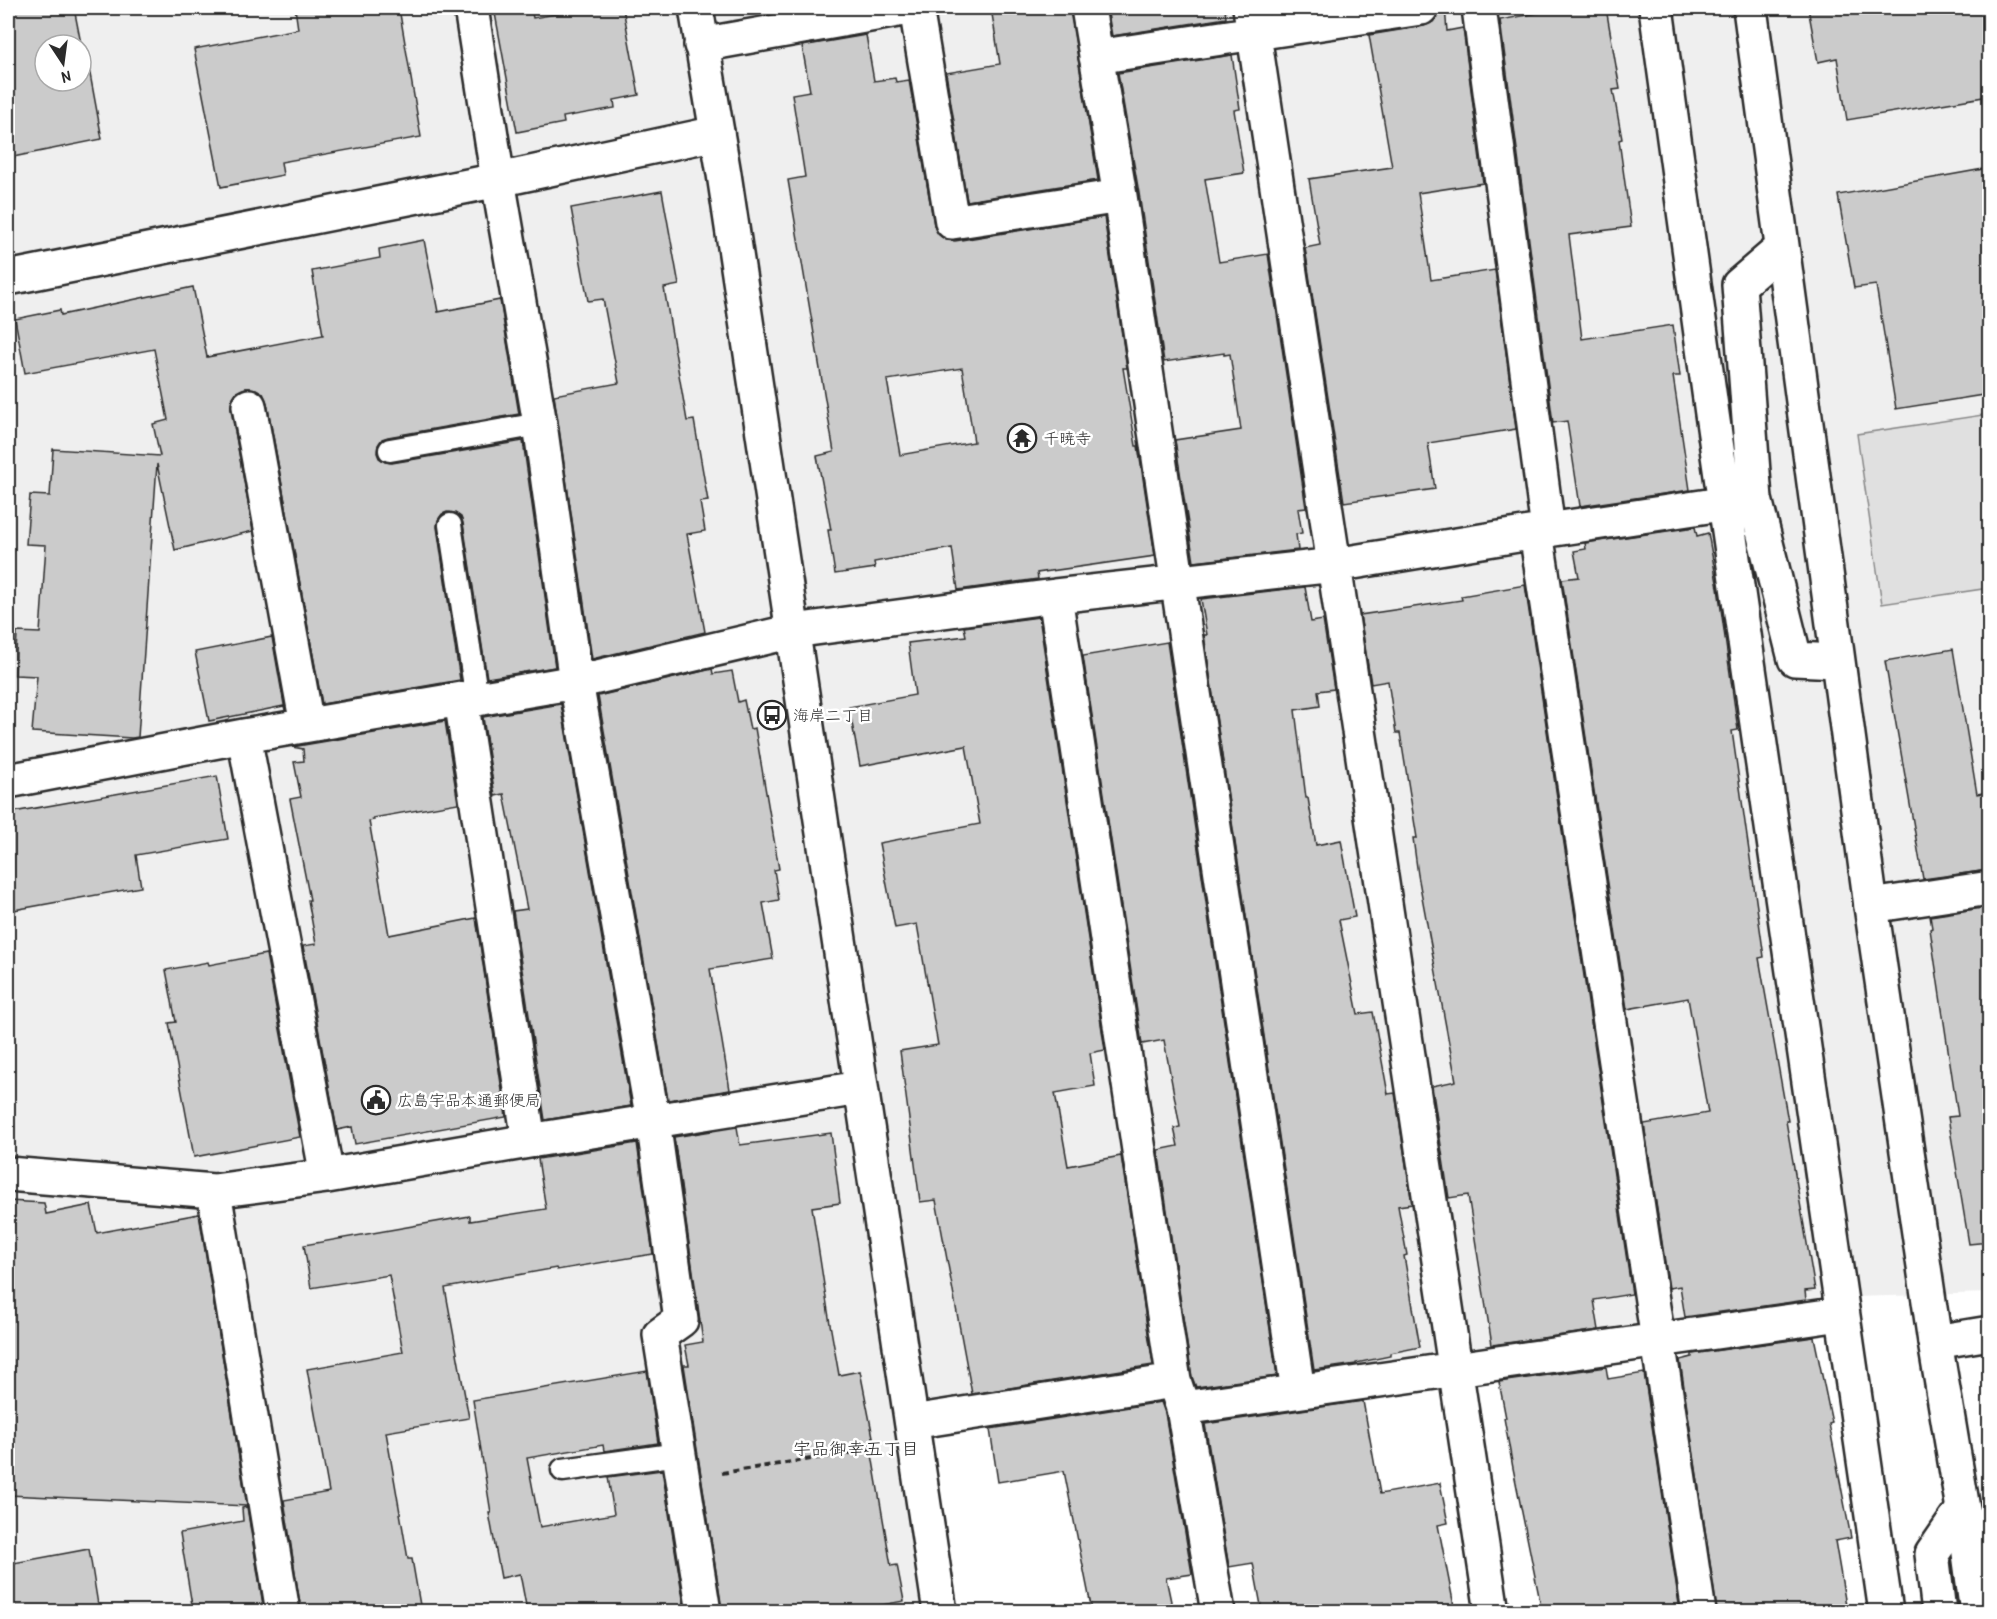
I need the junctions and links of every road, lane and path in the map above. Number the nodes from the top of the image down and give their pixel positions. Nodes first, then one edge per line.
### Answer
1 (471, 8) edge
2 (696, 8) edge
3 (909, 8) edge
4 (916, 8) edge
5 (1088, 8) edge
6 (1421, 8) edge
7 (1479, 8) edge
8 (1656, 8) edge
9 (1750, 8) edge
10 (1252, 20) edge
11 (701, 45) junction
12 (1096, 57) junction
13 (717, 133) junction
14 (498, 180) junction
15 (1120, 196) junction
16 (1781, 249) junction
17 (8, 278) edge
18 (249, 406) dead end
19 (540, 424) junction
20 (390, 450) dead end
21 (1755, 500) junction
22 (1723, 503) junction
23 (450, 525) dead end
24 (1542, 531) junction
25 (1335, 565) junction
26 (1178, 582) junction
27 (1055, 596) junction
28 (793, 631) junction
29 (1837, 661) junction
30 (576, 682) junction
31 (469, 699) junction
32 (307, 725) junction
33 (244, 736) junction
34 (8, 782) edge
35 (1989, 888) edge
36 (1871, 906) junction
37 (860, 1088) junction
38 (652, 1121) junction
39 (529, 1141) junction
40 (8, 1174) edge
41 (327, 1176) junction
42 (214, 1191) junction
43 (1841, 1314) junction
44 (1989, 1333) edge
45 (1658, 1340) junction
46 (1935, 1342) junction
47 (1455, 1369) junction
48 (1298, 1391) junction
49 (1178, 1395) junction
50 (912, 1422) junction
51 (885, 1448) dead end
52 (682, 1467) junction
53 (563, 1470) dead end
54 (1963, 1509) junction
55 (283, 1611) edge
56 (704, 1611) edge
57 (938, 1611) edge
58 (1218, 1611) edge
59 (1492, 1611) edge
60 (1699, 1611) edge
61 (1887, 1611) edge
62 (1939, 1611) edge
63 (1977, 1611) edge

1 - 14 street
2 - 11 street
3 - 11 street
4 - 15 street
5 - 12 street
6 - 10 street
7 - 24 street
8 - 22 street
9 - 16 street
10 - 12 street
10 - 25 street
11 - 13 street
12 - 15 street
13 - 14 street
13 - 28 street
14 - 17 street
14 - 19 street
15 - 26 street
16 - 21 street
16 - 29 street
18 - 32 street
19 - 20 lane
19 - 30 street
21 - 22 street
21 - 29 street
22 - 24 street
22 - 43 street
23 - 31 lane
24 - 25 street
24 - 45 street
25 - 26 street
25 - 47 street
26 - 27 street
26 - 48 street
27 - 28 street
27 - 49 street
28 - 30 street
28 - 37 street
29 - 36 street
30 - 31 street
30 - 38 street
31 - 32 street
31 - 39 street
32 - 33 street
33 - 34 street
33 - 41 street
35 - 36 street
36 - 46 street
37 - 38 street
37 - 50 street
38 - 39 street
38 - 52 street
39 - 41 street
40 - 42 street
41 - 42 street
42 - 55 street
43 - 45 street
43 - 61 street
44 - 46 street
45 - 47 street
45 - 60 street
46 - 54 street
47 - 48 street
47 - 59 street
48 - 49 street
49 - 50 street
49 - 58 street
50 - 57 street
51 - 52 path
52 - 53 lane
52 - 56 street
54 - 62 street
54 - 63 street

